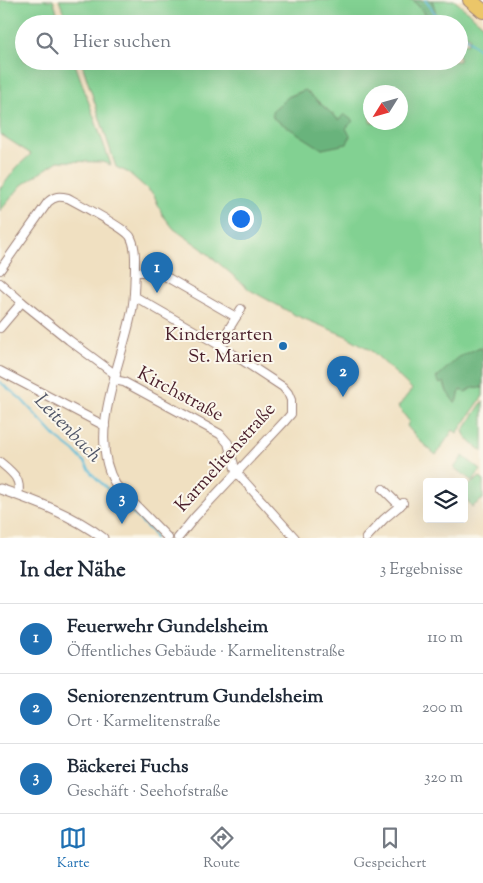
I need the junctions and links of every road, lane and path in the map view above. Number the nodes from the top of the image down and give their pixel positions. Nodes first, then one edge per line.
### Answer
1 (470, 0) edge
2 (483, 10) edge
3 (0, 270) edge
4 (134, 272) junction
5 (0, 283) edge
6 (134, 296) junction
7 (22, 302) junction
8 (241, 309) dead end
9 (236, 317) junction
10 (0, 328) edge
11 (218, 345) junction
12 (0, 370) edge
13 (115, 377) junction
14 (105, 426) junction
15 (0, 462) edge
16 (236, 472) junction
17 (0, 489) edge
18 (383, 489) dead end
19 (18, 495) junction
20 (102, 538) edge
21 (168, 538) edge
22 (178, 538) edge
23 (295, 538) edge
24 (366, 538) edge

1 - 2 highway
3 - 4 street
4 - 6 street
4 - 9 street
5 - 7 street, Kirchstraße
6 - 11 street, Karmelitenstraße
6 - 13 street
7 - 10 street
7 - 13 street, Kirchstraße
8 - 9 street
9 - 11 street
11 - 16 street, Karmelitenstraße
12 - 14 street
13 - 14 street
13 - 16 street, Kirchstraße
14 - 21 street
15 - 19 street
16 - 22 street, Karmelitenstraße
16 - 23 street, Kirchstraße
17 - 19 street
18 - 24 street
19 - 20 street

